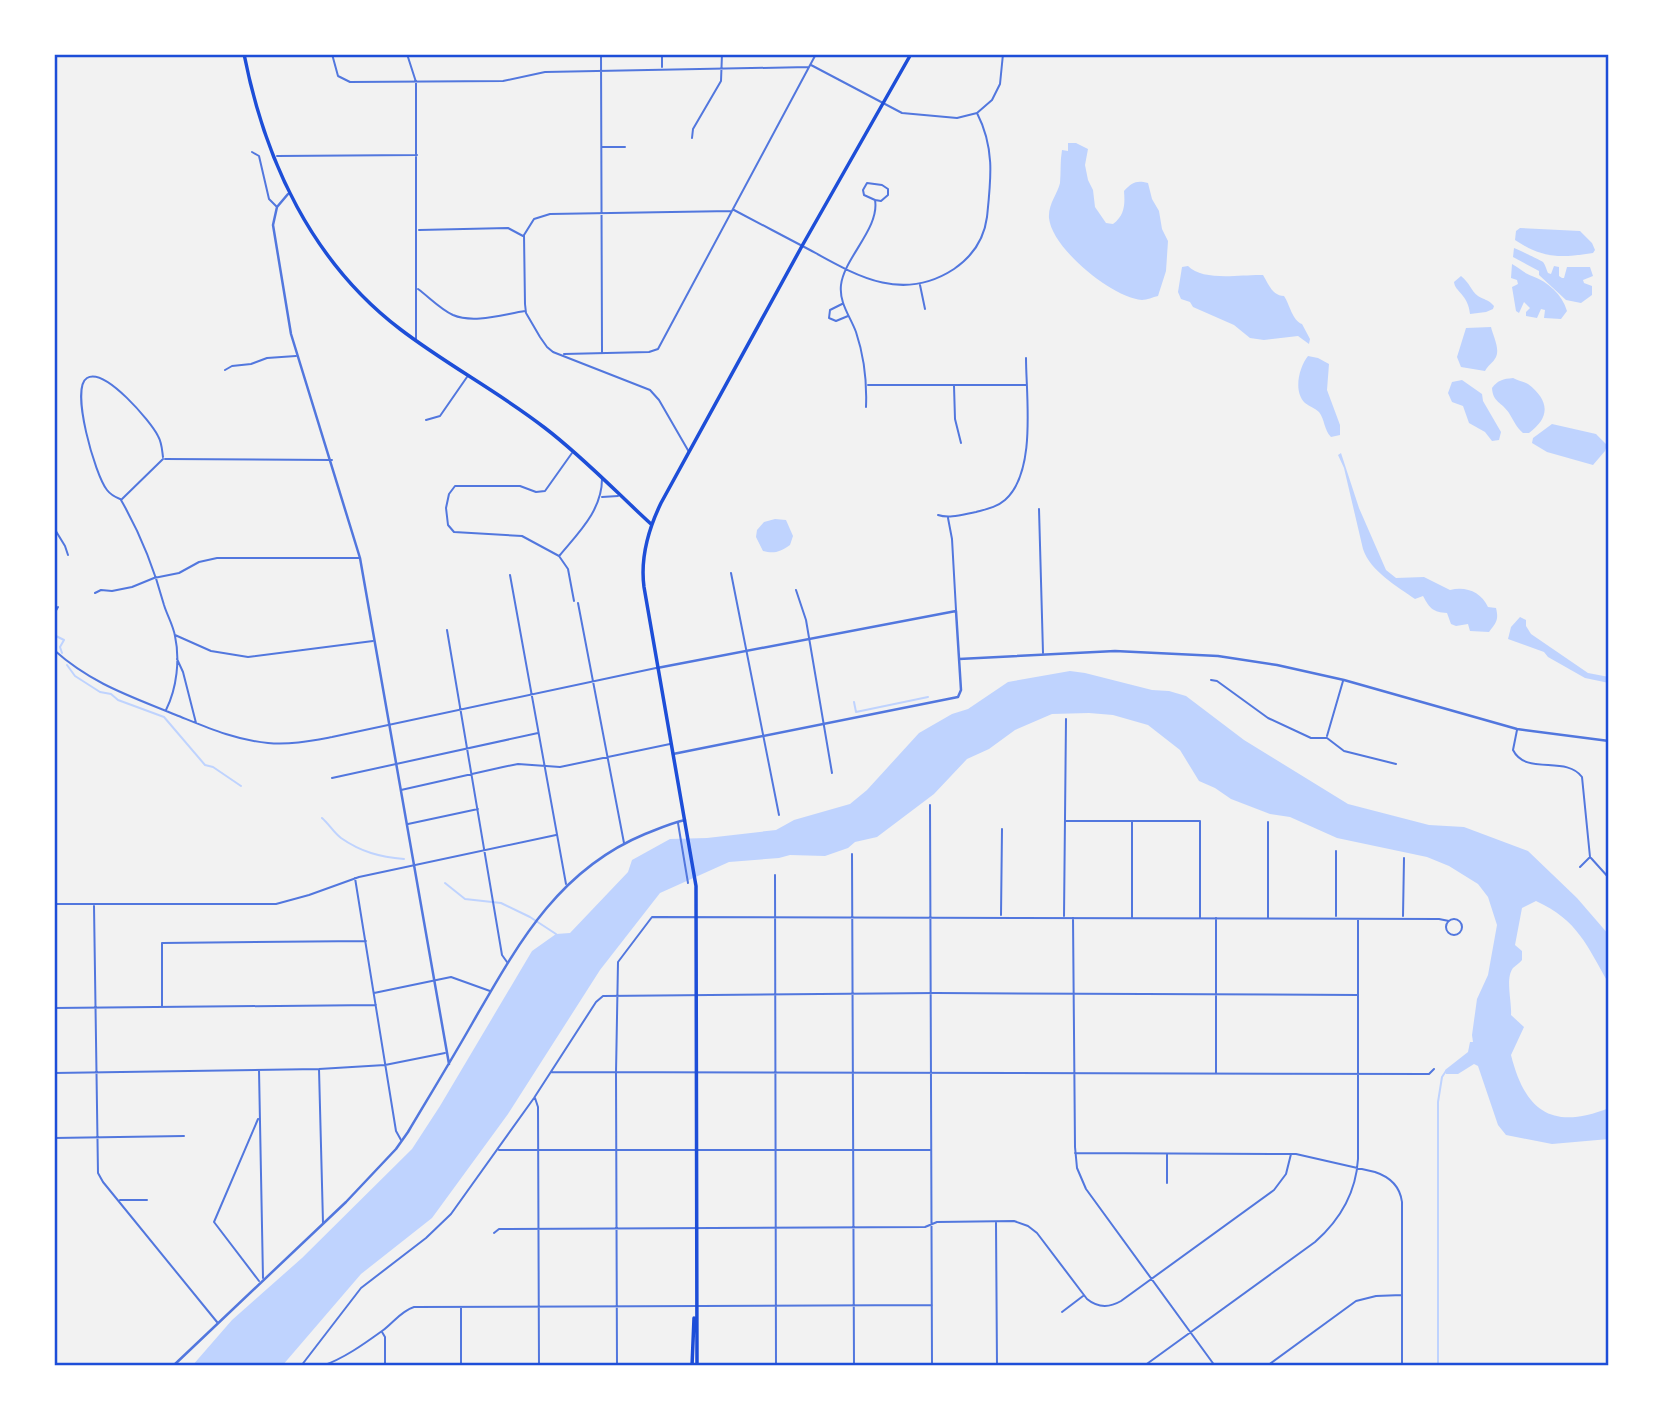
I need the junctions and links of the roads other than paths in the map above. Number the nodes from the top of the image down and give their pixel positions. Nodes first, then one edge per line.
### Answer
1 (244, 54) edge
2 (332, 54) edge
3 (407, 54) edge
4 (601, 54) edge
5 (662, 54) edge
6 (722, 54) edge
7 (816, 54) edge
8 (911, 54) edge
9 (1003, 54) edge
10 (810, 66) junction
11 (662, 69) junction
12 (722, 69) junction
13 (601, 71) junction
14 (416, 82) junction
15 (884, 103) junction
16 (977, 113) junction
17 (692, 138) dead end
18 (601, 147) junction
19 (625, 147) dead end
20 (252, 152) dead end
21 (417, 155) junction
22 (272, 156) junction
23 (288, 194) junction
24 (875, 200) junction
25 (277, 207) junction
26 (733, 210) junction
27 (602, 213) junction
28 (417, 230) junction
29 (524, 236) junction
30 (802, 246) junction
31 (846, 270) junction
32 (920, 284) junction
33 (417, 288) junction
34 (843, 303) junction
35 (925, 309) dead end
36 (526, 310) junction
37 (848, 316) junction
38 (416, 341) junction
39 (602, 353) junction
40 (562, 355) junction
41 (297, 356) junction
42 (1026, 358) dead end
43 (225, 370) dead end
44 (468, 376) junction
45 (867, 385) junction
46 (954, 385) junction
47 (1026, 385) junction
48 (866, 407) dead end
49 (426, 420) dead end
50 (961, 443) dead end
51 (573, 451) junction
52 (689, 453) junction
53 (163, 459) junction
54 (332, 460) junction
55 (602, 479) junction
56 (621, 496) junction
57 (601, 497) junction
58 (121, 500) junction
59 (1039, 509) dead end
60 (938, 515) dead end
61 (948, 517) junction
62 (652, 524) junction
63 (54, 528) edge
64 (68, 555) dead end
65 (559, 556) junction
66 (360, 558) junction
67 (732, 573) dead end
68 (510, 575) dead end
69 (158, 579) junction
70 (796, 590) dead end
71 (95, 593) dead end
72 (574, 601) dead end
73 (578, 603) dead end
74 (58, 607) dead end
75 (956, 611) junction
76 (54, 614) edge
77 (447, 630) dead end
78 (175, 635) junction
79 (808, 639) junction
80 (374, 641) junction
81 (54, 650) edge
82 (747, 651) junction
83 (1043, 653) junction
84 (177, 658) junction
85 (959, 659) junction
86 (657, 668) junction
87 (1211, 680) dead end
88 (1344, 680) junction
89 (593, 681) junction
90 (531, 695) junction
91 (462, 710) junction
92 (165, 711) junction
93 (1066, 719) dead end
94 (196, 723) junction
95 (825, 723) junction
96 (390, 725) junction
97 (1517, 729) junction
98 (538, 733) junction
99 (763, 736) junction
100 (1327, 738) junction
101 (1609, 741) edge
102 (671, 744) junction
103 (469, 747) junction
104 (673, 754) junction
105 (607, 757) junction
106 (396, 763) junction
107 (1396, 764) dead end
108 (544, 767) junction
109 (473, 774) junction
110 (832, 774) dead end
111 (332, 778) dead end
112 (401, 790) junction
113 (930, 805) dead end
114 (478, 809) junction
115 (779, 815) dead end
116 (685, 820) junction
117 (1132, 820) junction
118 (1065, 821) junction
119 (678, 822) junction
120 (1268, 822) dead end
121 (407, 824) junction
122 (1002, 829) dead end
123 (556, 835) junction
124 (624, 843) junction
125 (485, 850) junction
126 (1336, 851) dead end
127 (852, 854) dead end
128 (1590, 857) junction
129 (1404, 858) dead end
130 (414, 864) junction
131 (1580, 866) dead end
132 (775, 875) dead end
133 (355, 878) junction
134 (1609, 878) edge
135 (688, 883) dead end
136 (566, 885) junction
137 (54, 904) edge
138 (94, 905) junction
139 (696, 916) junction
140 (852, 916) junction
141 (930, 916) junction
142 (1001, 916) junction
143 (775, 917) junction
144 (1064, 917) junction
145 (1073, 917) junction
146 (1132, 917) junction
147 (1200, 917) junction
148 (1216, 917) junction
149 (1268, 918) junction
150 (1336, 918) junction
151 (1358, 918) junction
152 (1403, 918) junction
153 (1449, 921) junction
154 (366, 941) junction
155 (508, 963) junction
156 (433, 980) junction
157 (491, 992) junction
158 (374, 993) junction
159 (853, 994) junction
160 (930, 994) junction
161 (1074, 994) junction
162 (696, 995) junction
163 (776, 995) junction
164 (1216, 995) junction
165 (1358, 995) junction
166 (617, 996) junction
167 (376, 1006) junction
168 (163, 1007) junction
169 (54, 1008) edge
170 (95, 1008) junction
171 (446, 1053) junction
172 (449, 1064) junction
173 (385, 1065) junction
174 (259, 1069) junction
175 (319, 1069) junction
176 (1434, 1069) dead end
177 (551, 1072) junction
178 (775, 1072) junction
179 (853, 1072) junction
180 (931, 1072) junction
181 (54, 1073) edge
182 (96, 1073) junction
183 (616, 1073) junction
184 (695, 1073) junction
185 (1074, 1073) junction
186 (1216, 1073) junction
187 (1359, 1074) junction
188 (534, 1098) junction
189 (260, 1116) junction
190 (184, 1136) dead end
191 (97, 1137) junction
192 (54, 1138) edge
193 (402, 1141) junction
194 (498, 1149) junction
195 (695, 1150) junction
196 (776, 1150) junction
197 (854, 1150) junction
198 (931, 1150) junction
199 (538, 1151) junction
200 (616, 1151) junction
201 (1075, 1153) junction
202 (1167, 1153) junction
203 (1291, 1154) junction
204 (1357, 1168) junction
205 (1167, 1183) dead end
206 (118, 1200) junction
207 (147, 1200) dead end
208 (996, 1222) junction
209 (323, 1224) junction
210 (932, 1224) junction
211 (854, 1227) junction
212 (616, 1228) junction
213 (696, 1228) junction
214 (776, 1228) junction
215 (539, 1229) junction
216 (494, 1233) dead end
217 (1152, 1278) junction
218 (261, 1280) junction
219 (1084, 1296) junction
220 (1402, 1296) junction
221 (696, 1305) junction
222 (776, 1305) junction
223 (854, 1305) junction
224 (932, 1305) junction
225 (539, 1306) junction
226 (617, 1306) junction
227 (461, 1307) junction
228 (1062, 1312) dead end
229 (217, 1322) junction
230 (382, 1331) junction
231 (1191, 1333) junction
232 (173, 1366) edge
233 (301, 1366) edge
234 (322, 1366) edge
235 (385, 1366) edge
236 (461, 1366) edge
237 (540, 1366) edge
238 (617, 1366) edge
239 (694, 1366) edge
240 (776, 1366) edge
241 (854, 1366) edge
242 (932, 1366) edge
243 (997, 1366) edge
244 (1144, 1366) edge
245 (1215, 1366) edge
246 (1267, 1366) edge
247 (1402, 1366) edge

1 - 22 main road
2 - 14 street
3 - 14 street
4 - 13 street
5 - 11 street
6 - 12 street
7 - 10 street
8 - 15 main road
9 - 16 street
10 - 12 street
10 - 15 street
10 - 26 street
11 - 12 street
11 - 13 street
12 - 17 street
13 - 14 street
13 - 18 street
14 - 21 street
15 - 16 street
15 - 30 main road
16 - 32 street
18 - 19 street
18 - 27 street
20 - 25 street
21 - 22 street
21 - 28 street
22 - 23 main road
23 - 25 street
23 - 38 main road
24 - 24 street
24 - 31 street
25 - 41 street
26 - 27 street
26 - 30 street
26 - 39 street
27 - 29 street
27 - 39 street
28 - 29 street
28 - 33 street
29 - 36 street
30 - 31 street
30 - 52 main road
31 - 32 street
31 - 34 street
32 - 35 street
33 - 36 street
33 - 38 street
34 - 37 street
34 - 37 street
36 - 40 street
37 - 45 street
38 - 44 main road
39 - 40 street
40 - 52 street
41 - 43 street
41 - 54 street
42 - 47 street
44 - 49 street
44 - 51 main road
45 - 46 street
45 - 48 street
46 - 47 street
46 - 50 street
47 - 61 street
51 - 55 main road
51 - 65 street
52 - 62 main road
53 - 54 street
53 - 58 street
53 - 58 street
54 - 66 street
55 - 56 main road
55 - 57 street
56 - 57 street
56 - 62 main road
57 - 65 street
58 - 69 street
59 - 83 street
60 - 61 street
61 - 75 street
62 - 86 main road
63 - 64 street
65 - 72 street
66 - 69 street
66 - 80 street
67 - 82 street
68 - 90 street
69 - 71 street
69 - 78 street
70 - 79 street
73 - 89 street
74 - 76 street
75 - 79 street
75 - 85 street
77 - 91 street
78 - 80 street
78 - 84 street
79 - 82 street
79 - 95 street
80 - 96 street
81 - 92 street
82 - 86 street
82 - 99 street
83 - 85 street
83 - 88 street
84 - 92 street
84 - 94 street
85 - 95 street
86 - 89 street
86 - 102 main road
87 - 100 street
88 - 97 street
88 - 100 street
89 - 90 street
89 - 105 street
90 - 91 street
90 - 98 street
91 - 96 street
91 - 103 street
92 - 94 street
93 - 118 street
94 - 96 street
95 - 99 street
95 - 110 street
96 - 106 street
97 - 101 street
97 - 128 street
98 - 103 street
98 - 108 street
99 - 104 street
99 - 115 street
100 - 107 street
102 - 104 main road
102 - 105 street
103 - 106 street
103 - 109 street
104 - 116 main road
105 - 108 street
105 - 124 street
106 - 111 street
106 - 112 street
108 - 109 street
108 - 123 street
109 - 112 street
109 - 114 street
112 - 121 street
113 - 141 street
114 - 121 street
114 - 125 street
116 - 119 street
116 - 139 main road
117 - 118 street
117 - 146 street
117 - 147 street
118 - 144 street
119 - 124 street
119 - 135 street
120 - 149 street
121 - 130 street
122 - 142 street
123 - 125 street
123 - 136 street
124 - 136 street
125 - 130 street
125 - 155 street
126 - 150 street
127 - 140 street
128 - 131 street
128 - 134 street
129 - 152 street
130 - 133 street
130 - 156 street
132 - 143 street
133 - 138 street
133 - 154 street
136 - 155 street
137 - 138 street
138 - 170 street
139 - 143 street
139 - 162 main road
139 - 166 street
140 - 141 street
140 - 143 street
140 - 159 street
141 - 142 street
141 - 160 street
142 - 144 street
143 - 163 street
144 - 145 street
145 - 146 street
145 - 161 street
146 - 147 street
147 - 148 street
148 - 149 street
148 - 164 street
149 - 150 street
150 - 151 street
151 - 152 street
151 - 165 street
152 - 153 street
153 - 153 street
154 - 158 street
154 - 168 street
155 - 157 street
156 - 157 street
156 - 158 street
156 - 171 street
157 - 172 street
158 - 167 street
159 - 160 street
159 - 163 street
159 - 179 street
160 - 161 street
160 - 180 street
161 - 164 street
161 - 185 street
162 - 163 street
162 - 166 street
162 - 184 main road
163 - 178 street
164 - 165 street
164 - 186 street
165 - 187 street
166 - 177 street
166 - 183 street
167 - 168 street
167 - 173 street
168 - 170 street
169 - 170 street
170 - 182 street
171 - 172 street
171 - 173 street
172 - 193 street
173 - 175 street
173 - 193 street
174 - 175 street
174 - 182 street
174 - 189 street
175 - 209 street
176 - 187 street
177 - 183 street
177 - 188 street
178 - 179 street
178 - 184 street
178 - 196 street
179 - 180 street
179 - 197 street
180 - 185 street
180 - 198 street
181 - 182 street
182 - 191 street
183 - 184 street
183 - 200 street
184 - 195 main road
185 - 186 street
185 - 201 street
186 - 187 street
187 - 204 street
188 - 194 street
188 - 199 street
189 - 218 street
189 - 218 street
190 - 191 street
191 - 192 street
191 - 206 street
193 - 209 street
194 - 199 street
194 - 233 street
195 - 196 street
195 - 200 street
195 - 213 main road
196 - 197 street
196 - 214 street
197 - 198 street
197 - 211 street
198 - 210 street
199 - 200 street
199 - 215 street
200 - 212 street
201 - 202 street
201 - 217 street
202 - 203 street
202 - 205 street
203 - 204 street
203 - 217 street
204 - 220 street
204 - 231 street
206 - 207 street
206 - 229 street
208 - 210 street
208 - 219 street
208 - 243 street
209 - 218 street
210 - 211 street
210 - 224 street
211 - 214 street
211 - 223 street
212 - 213 street
212 - 215 street
212 - 226 street
213 - 214 street
213 - 221 main road
214 - 222 street
215 - 216 street
215 - 225 street
217 - 219 street
217 - 231 street
218 - 229 street
219 - 228 street
220 - 246 street
220 - 247 street
221 - 222 street
221 - 226 street
221 - 239 main road
222 - 223 street
222 - 240 street
223 - 224 street
223 - 241 street
224 - 242 street
225 - 226 street
225 - 227 street
225 - 237 street
226 - 238 street
227 - 230 street
227 - 236 street
229 - 232 street
230 - 234 street
230 - 235 street
231 - 244 street
231 - 245 street

